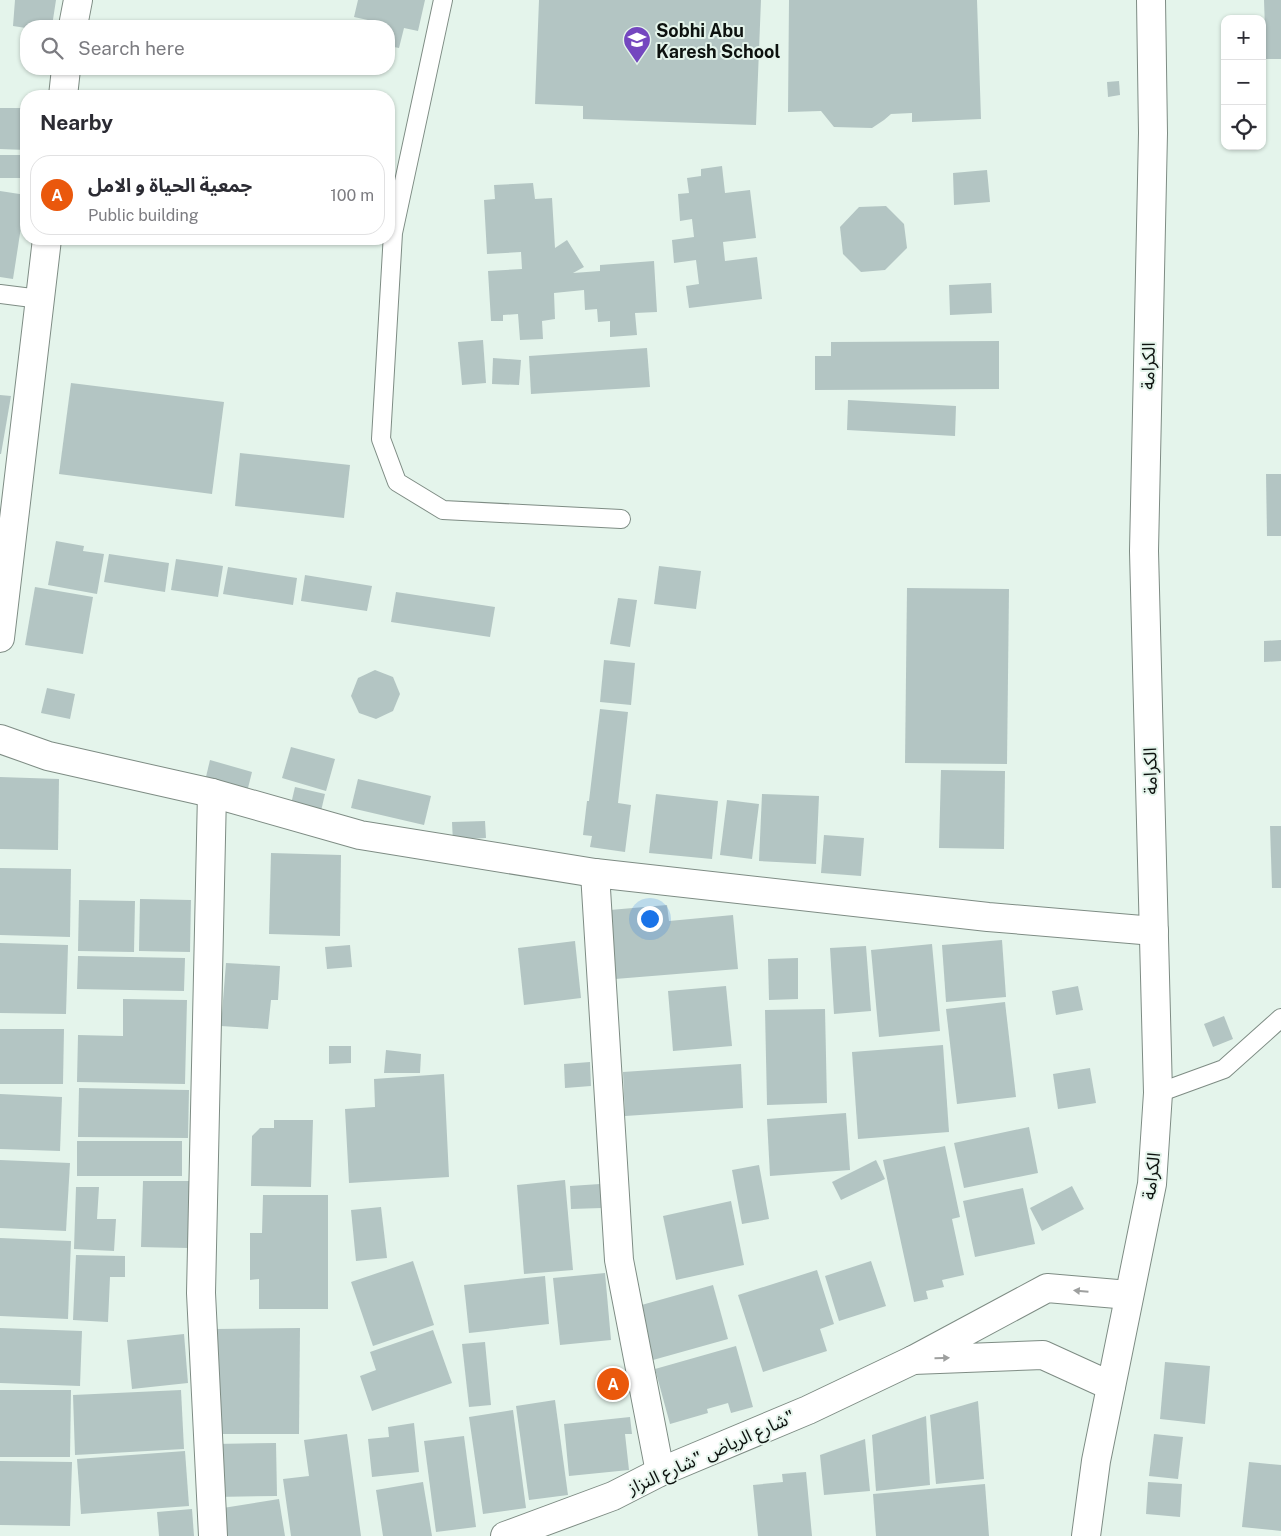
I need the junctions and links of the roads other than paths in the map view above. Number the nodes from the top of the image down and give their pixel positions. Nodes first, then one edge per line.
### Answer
1 (78, 0) edge
2 (443, 0) edge
3 (1151, 0) edge
4 (74, 20) edge
5 (65, 75) edge
6 (64, 90) edge
7 (395, 225) edge
8 (46, 245) edge
9 (392, 245) edge
10 (0, 294) edge
11 (40, 299) junction
12 (620, 519) dead end
13 (4, 574) edge
14 (0, 638) edge
15 (0, 739) edge
16 (212, 793) junction
17 (595, 873) junction
18 (1154, 931) junction
19 (1280, 1020) edge
20 (1158, 1093) junction
21 (1129, 1295) junction
22 (913, 1360) junction
23 (1111, 1386) junction
24 (660, 1472) junction
25 (213, 1536) edge
26 (505, 1536) edge
27 (1086, 1536) edge

1 - 4 street
2 - 7 lane
3 - 18 street, الكرامة
5 - 6 street
8 - 11 street
9 - 12 lane
10 - 11 lane
11 - 13 street
13 - 14 street
15 - 16 street
16 - 17 street
16 - 25 street
17 - 18 street
17 - 24 street
18 - 20 street, الكرامة
19 - 20 lane
20 - 21 street, الكرامة
21 -> 22 street, شارع الرياض "شارع النزاز"
21 - 23 street, الكرامة
22 -> 23 street, شارع الرياض "شارع النزاز"
22 - 24 street, شارع الرياض "شارع النزاز"
23 - 27 street, الكرامة
24 - 26 street, شارع الرياض "شارع النزاز"

